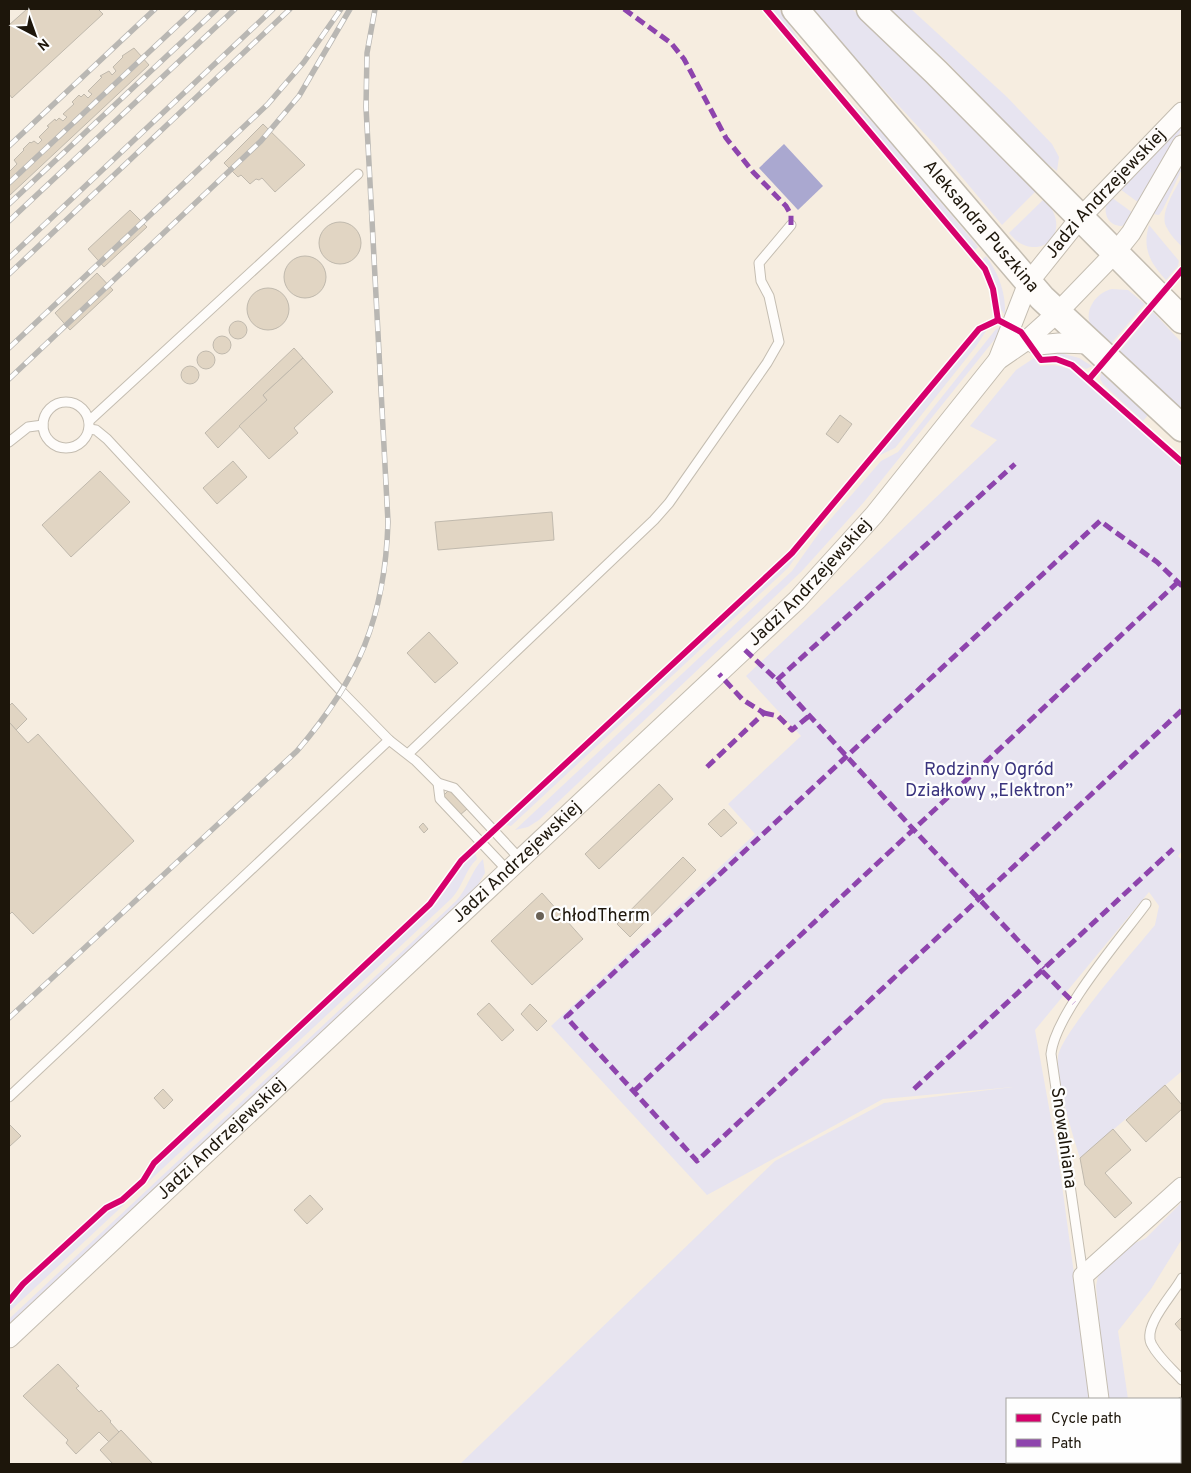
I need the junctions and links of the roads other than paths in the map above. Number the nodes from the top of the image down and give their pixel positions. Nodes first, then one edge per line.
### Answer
1 (795, 9) edge
2 (870, 9) edge
3 (1182, 112) edge
4 (1182, 145) edge
5 (358, 174) dead end
6 (1080, 218) junction
7 (791, 225) dead end
8 (1115, 253) junction
9 (1028, 283) junction
10 (1057, 313) junction
11 (1182, 320) edge
12 (1027, 340) junction
13 (1090, 344) junction
14 (998, 360) junction
15 (43, 425) junction
16 (89, 425) junction
17 (1182, 428) edge
18 (9, 442) edge
19 (389, 740) junction
20 (408, 754) junction
21 (438, 783) junction
22 (515, 866) junction
23 (1146, 904) dead end
24 (9, 1097) edge
25 (1182, 1187) edge
26 (1083, 1276) junction
27 (1182, 1278) edge
28 (9, 1338) edge
29 (1182, 1380) edge
30 (1099, 1398) edge

1 - 9 main road, Aleksandra Puszkina
2 - 6 main road
3 - 6 street, Jadzi Andrzejewskiej
4 - 8 street, Jadzi Andrzejewskiej
5 - 16 lane
6 - 8 main road
6 - 9 street, Jadzi Andrzejewskiej
7 - 20 lane
8 - 10 street, Jadzi Andrzejewskiej
8 - 11 main road
9 - 10 main road, Aleksandra Puszkina
9 - 14 street, Jadzi Andrzejewskiej
10 - 12 street, Jadzi Andrzejewskiej
10 - 13 main road, Aleksandra Puszkina
12 - 13 street
12 - 14 street, Jadzi Andrzejewskiej
13 - 17 main road, Aleksandra Puszkina
14 - 22 street, Jadzi Andrzejewskiej
15 - 16 lane
15 - 16 lane
15 - 18 lane
16 - 19 lane
19 - 20 lane
19 - 24 lane
20 - 21 lane
21 - 22 lane
21 - 22 lane
22 - 28 street, Jadzi Andrzejewskiej
23 - 26 lane, Snowalniana
25 - 26 street
26 - 30 street, Snowalniana
27 - 29 lane

